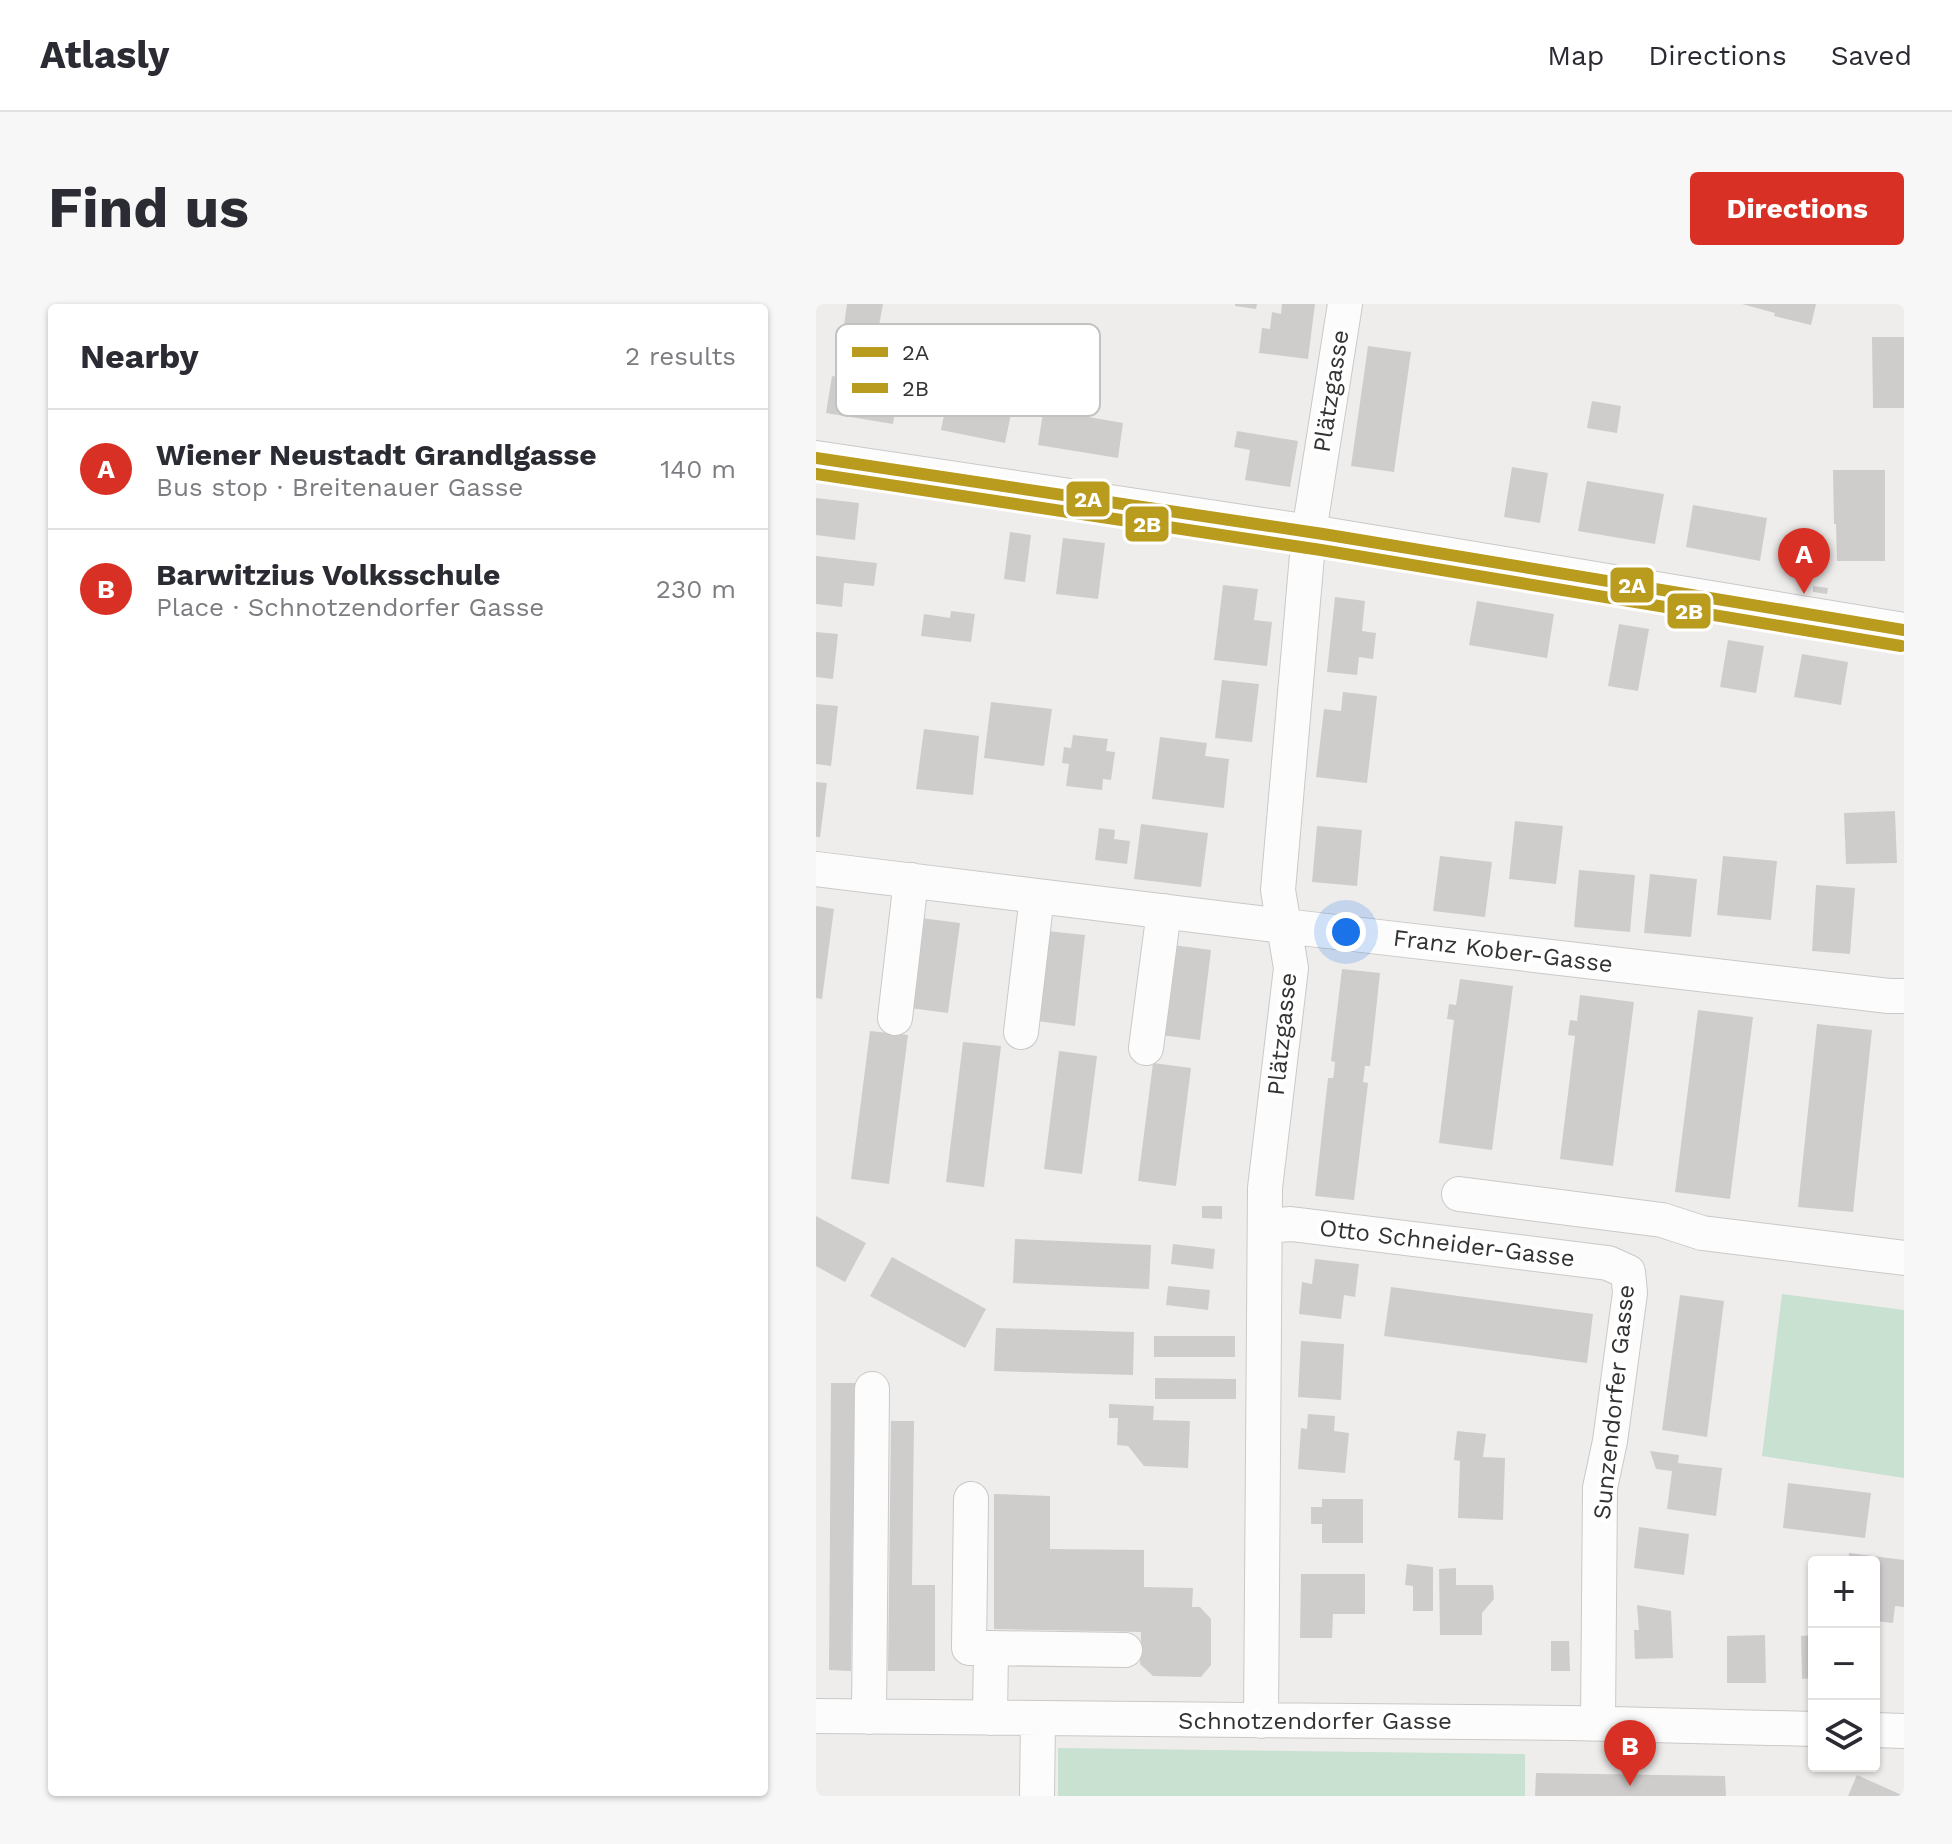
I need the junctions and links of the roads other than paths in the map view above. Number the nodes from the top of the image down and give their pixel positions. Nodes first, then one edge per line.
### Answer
1 (1345, 304) edge
2 (816, 458) edge
3 (1309, 532) junction
4 (1904, 630) edge
5 (816, 869) edge
6 (911, 880) junction
7 (1037, 896) junction
8 (1164, 911) junction
9 (1284, 926) junction
10 (1904, 996) edge
11 (895, 1018) dead end
12 (1021, 1032) dead end
13 (1146, 1048) dead end
14 (1459, 1194) dead end
15 (1265, 1226) junction
16 (1904, 1258) edge
17 (1628, 1272) joint
18 (872, 1389) dead end
19 (971, 1499) dead end
20 (991, 1648) junction
21 (1125, 1650) dead end
22 (816, 1716) edge
23 (869, 1717) junction
24 (990, 1718) junction
25 (1038, 1719) junction
26 (1261, 1721) junction
27 (1598, 1723) junction
28 (1808, 1729) edge
29 (1880, 1730) edge
30 (1904, 1731) edge
31 (1037, 1796) edge

1 - 3 street, Plätzgasse
2 - 3 street
3 - 4 street
3 - 9 street, Plätzgasse
5 - 6 street, Franz Kober-Gasse
6 - 7 street, Franz Kober-Gasse
6 - 11 street
7 - 8 street, Franz Kober-Gasse
7 - 12 street
8 - 9 street, Franz Kober-Gasse
8 - 13 street
9 - 10 street, Franz Kober-Gasse
9 - 15 street, Plätzgasse
14 - 16 street
15 - 17 street, Otto Schneider-Gasse
15 - 26 street, Plätzgasse
17 - 27 street, Sunzendorfer Gasse
18 - 23 street
19 - 20 street
20 - 21 street
20 - 24 street
22 - 23 street, Schnotzendorfer Gasse
23 - 24 street, Schnotzendorfer Gasse
24 - 25 street, Schnotzendorfer Gasse
25 - 26 street, Schnotzendorfer Gasse
25 - 31 street
26 - 27 street, Schnotzendorfer Gasse
27 - 28 street, Schnotzendorfer Gasse
29 - 30 street

